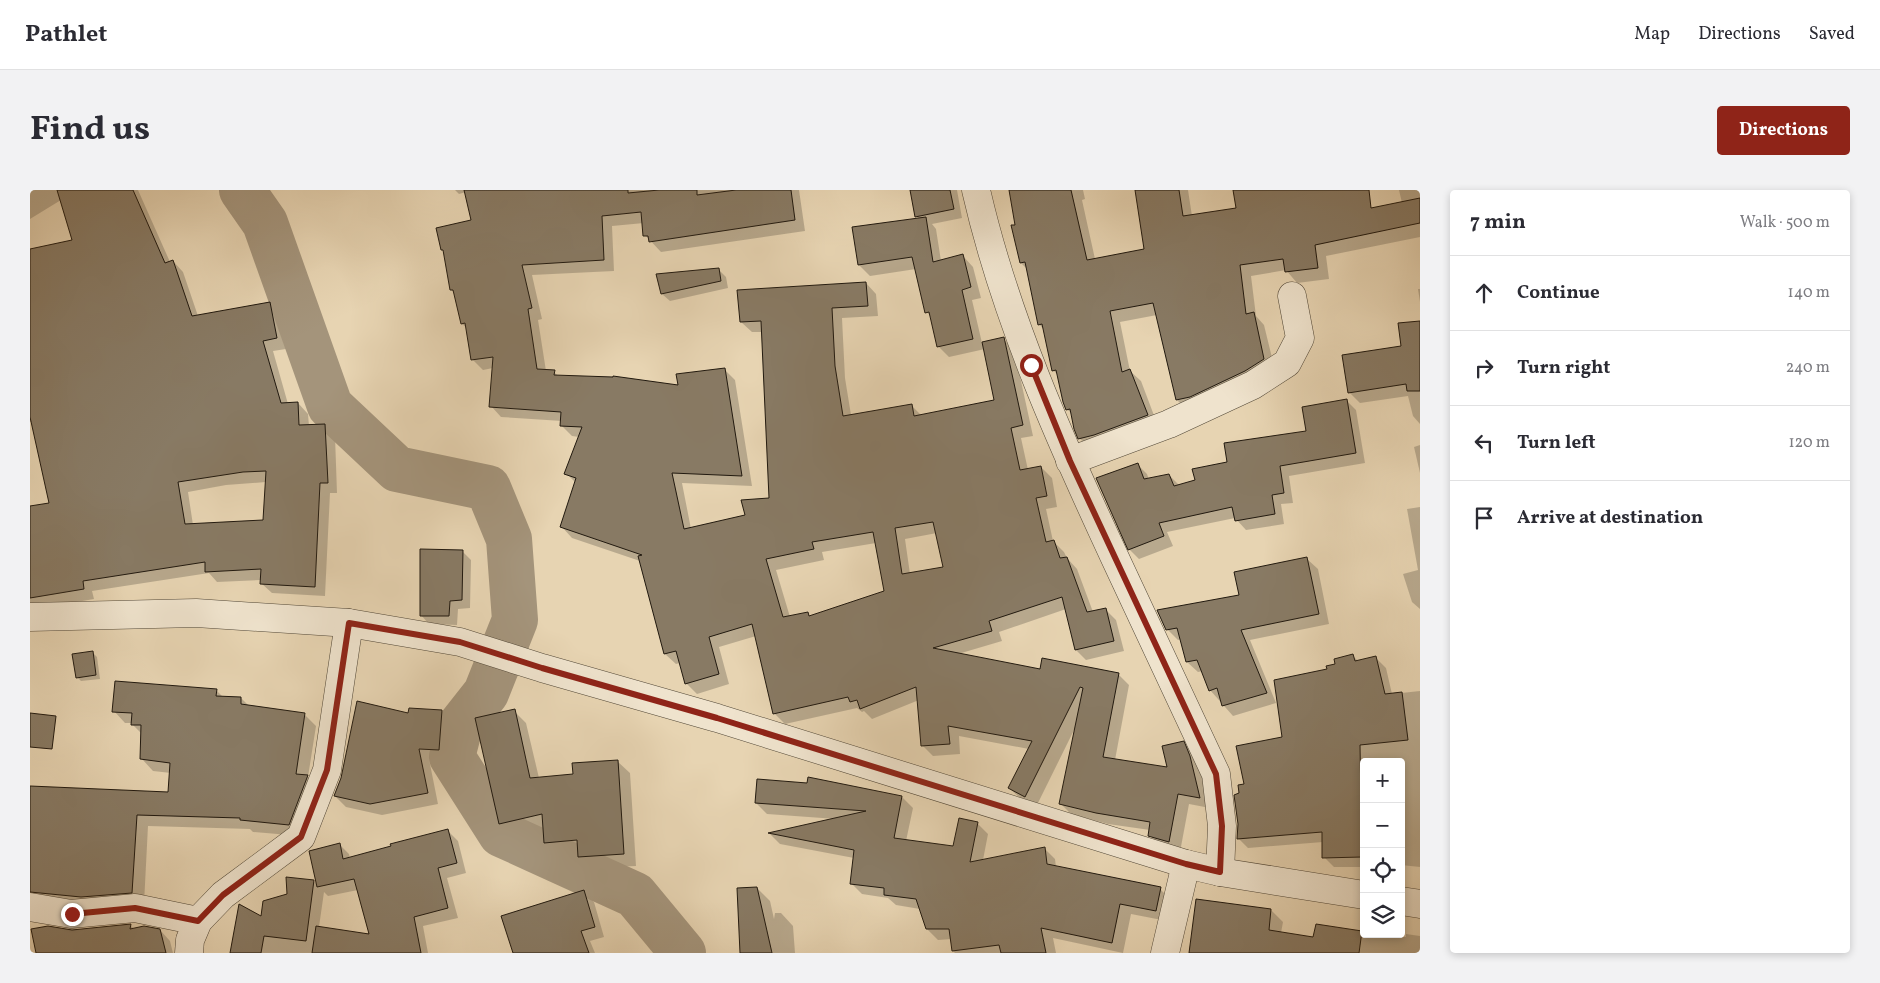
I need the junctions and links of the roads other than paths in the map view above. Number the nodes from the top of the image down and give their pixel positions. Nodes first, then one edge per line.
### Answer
1 (976, 190) edge
2 (1292, 296) dead end
3 (1070, 461) junction
4 (30, 617) edge
5 (349, 623) junction
6 (1186, 864) junction
7 (1220, 872) junction
8 (1360, 894) edge
9 (1405, 902) edge
10 (1420, 904) edge
11 (30, 908) edge
12 (198, 921) junction
13 (189, 953) edge
14 (1165, 953) edge

1 - 3 street
2 - 3 street
3 - 7 street
4 - 5 street
5 - 6 street
5 - 12 street
6 - 7 street
6 - 14 street
7 - 8 street
9 - 10 street
11 - 12 street
12 - 13 street

